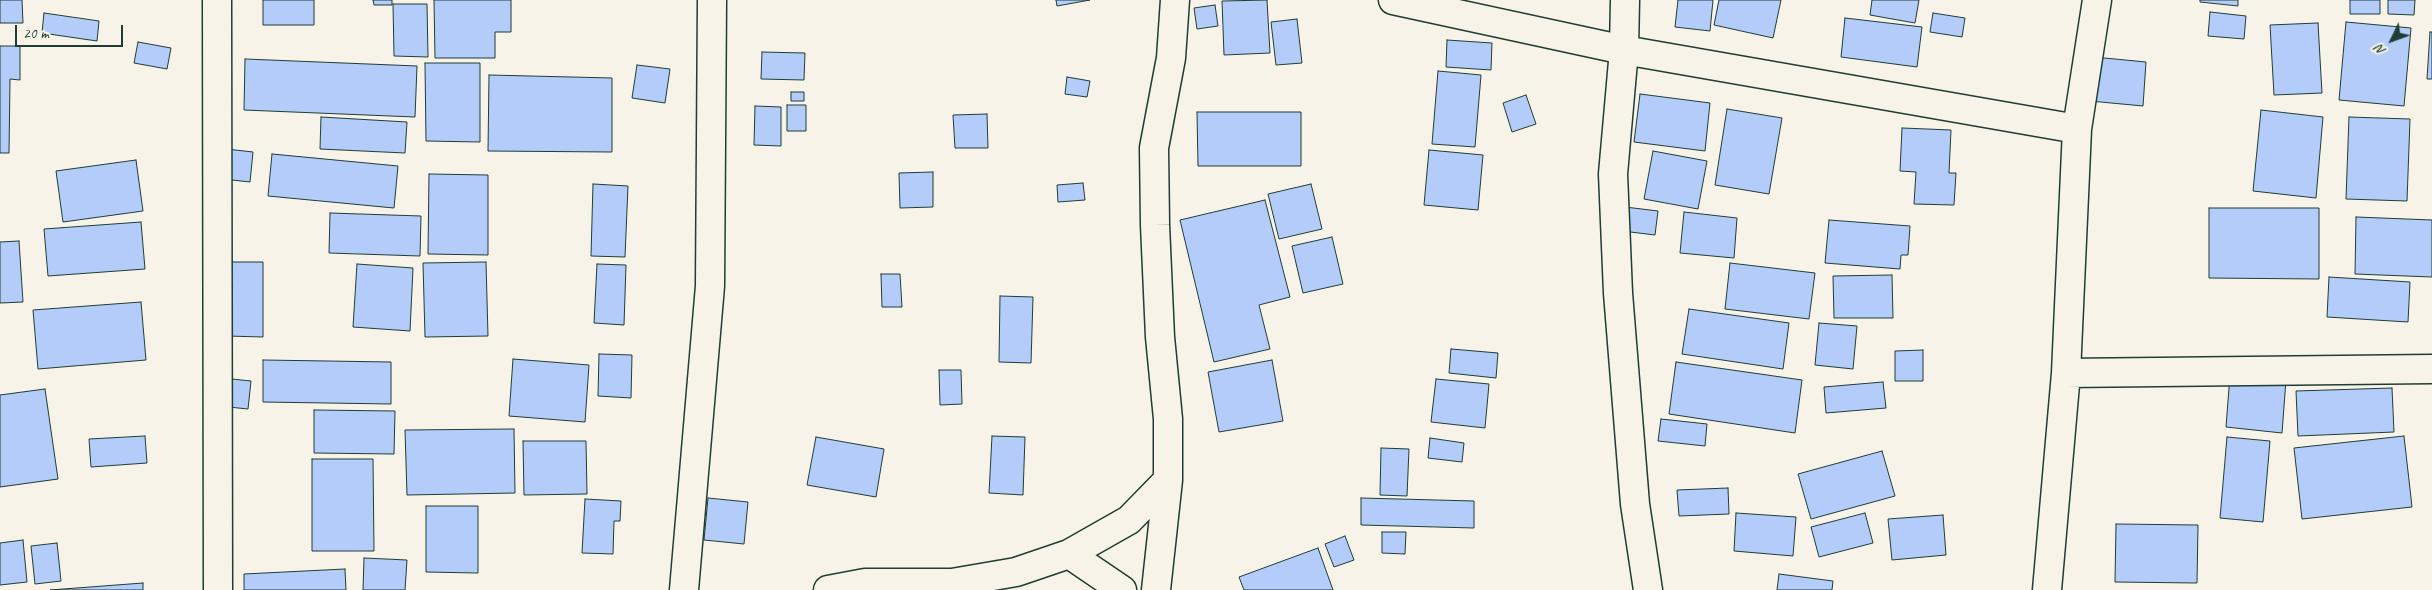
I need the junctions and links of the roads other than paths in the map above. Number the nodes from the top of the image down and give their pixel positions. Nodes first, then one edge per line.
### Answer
1 (217, 0) edge
2 (712, 0) edge
3 (1175, 0) edge
4 (1393, 0) edge
5 (1625, 0) edge
6 (2097, 0) edge
7 (1624, 50) junction
8 (2077, 129) junction
9 (2432, 369) edge
10 (2066, 374) junction
11 (1168, 480) junction
12 (1069, 554) junction
13 (218, 590) edge
14 (684, 590) edge
15 (828, 590) edge
16 (1122, 590) edge
17 (1156, 590) edge
18 (1648, 590) edge
19 (2048, 590) edge

1 - 13 street
2 - 14 street
3 - 11 street
4 - 7 street
5 - 7 street
6 - 8 street
7 - 8 street
7 - 18 street
8 - 10 street
9 - 10 street
10 - 19 street
11 - 12 street
11 - 17 street
12 - 15 street
12 - 16 street

